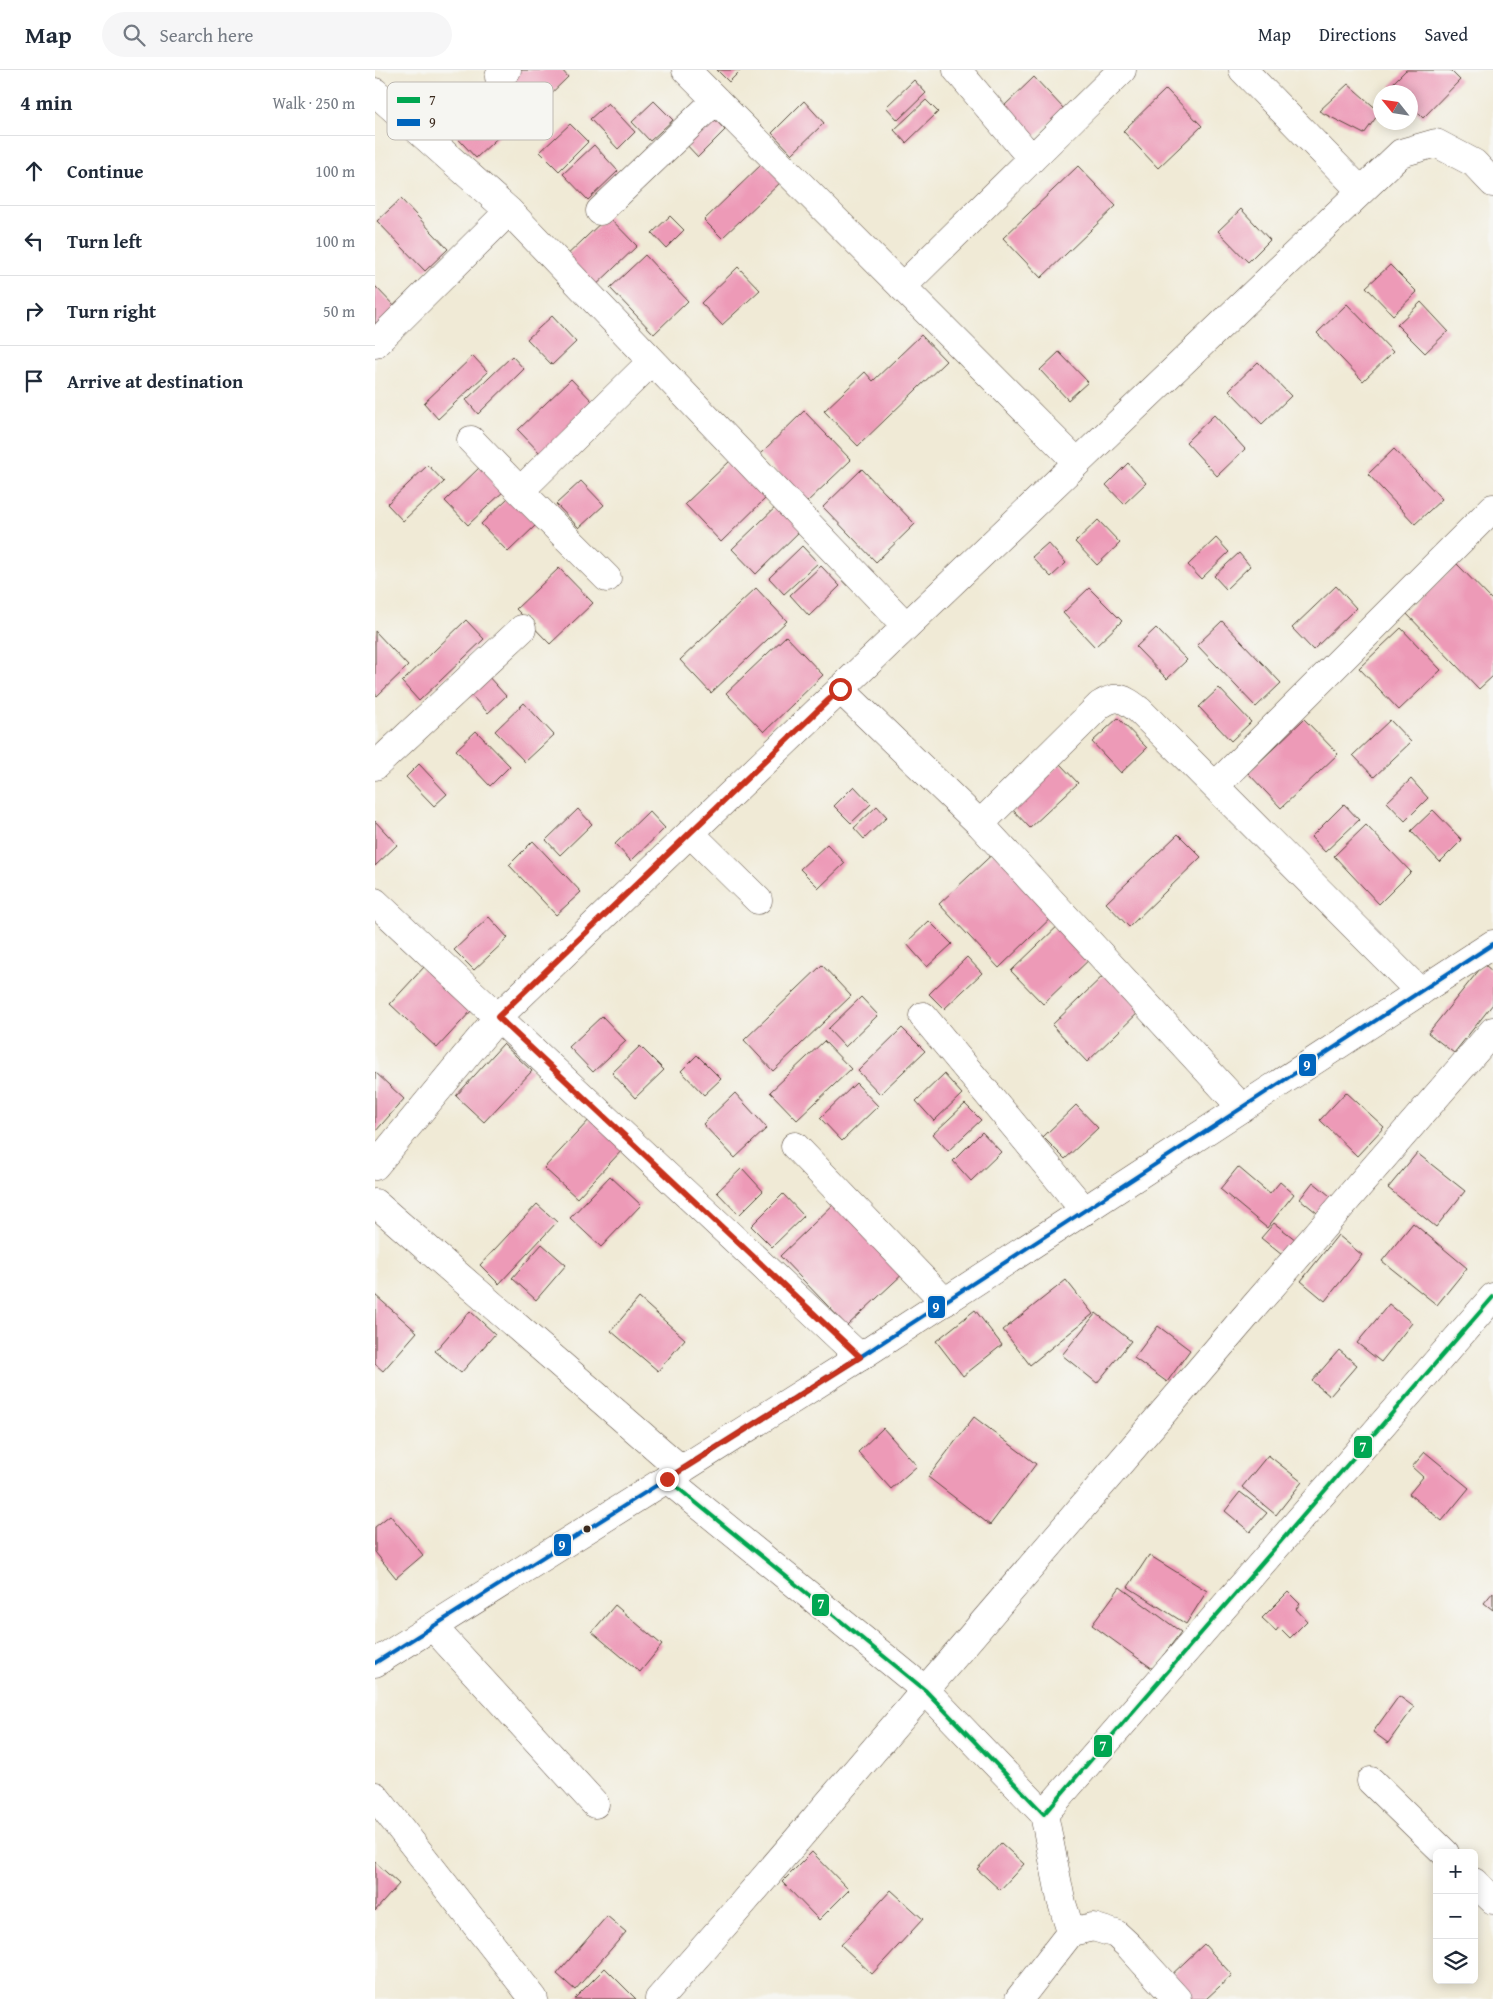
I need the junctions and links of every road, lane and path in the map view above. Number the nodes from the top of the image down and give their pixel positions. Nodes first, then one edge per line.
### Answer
1 (686, 70) edge
2 (957, 70) edge
3 (1122, 70) edge
4 (1243, 70) edge
5 (375, 92) edge
6 (716, 100) junction
7 (387, 103) edge
8 (429, 140) edge
9 (1032, 159) junction
10 (1493, 183) edge
11 (1361, 191) junction
12 (509, 211) junction
13 (600, 211) dead end
14 (902, 287) junction
15 (375, 344) edge
16 (652, 361) junction
17 (471, 440) dead end
18 (1077, 462) junction
19 (520, 491) junction
20 (1493, 508) edge
21 (607, 578) dead end
22 (906, 626) junction
23 (522, 629) dead end
24 (840, 689) junction
25 (375, 766) edge
26 (1215, 786) junction
27 (980, 824) junction
28 (690, 834) junction
29 (758, 900) dead end
30 (375, 902) edge
31 (1493, 944) edge
32 (1420, 992) junction
33 (923, 1016) dead end
34 (498, 1017) junction
35 (1493, 1031) edge
36 (1242, 1108) junction
37 (795, 1146) dead end
38 (375, 1166) edge
39 (375, 1203) edge
40 (1085, 1211) junction
41 (1493, 1297) edge
42 (945, 1302) junction
43 (860, 1357) junction
44 (675, 1474) junction
45 (433, 1627) junction
46 (375, 1663) edge
47 (925, 1690) junction
48 (1371, 1781) dead end
49 (375, 1796) edge
50 (595, 1804) dead end
51 (1044, 1814) junction
52 (1441, 1849) edge
53 (1478, 1886) edge
54 (1493, 1900) edge
55 (1071, 1932) junction
56 (534, 1999) edge
57 (659, 1999) edge
58 (1019, 1999) edge
59 (1177, 1999) edge

1 - 6 street
2 - 9 street
3 - 9 street
4 - 11 street
5 - 7 street
6 - 13 street
6 - 14 street
8 - 12 street
9 - 14 street
10 - 11 street
11 - 18 street
12 - 15 street
12 - 16 street
14 - 18 street
16 - 19 street
16 - 22 street
17 - 19 street
18 - 22 street
19 - 21 street
20 - 26 street
22 - 24 street
23 - 25 street
24 - 27 street
24 - 28 street
26 - 27 street
26 - 32 street
27 - 36 street
28 - 29 street
28 - 34 street
30 - 34 street
31 - 32 street
32 - 36 street
33 - 40 street
34 - 38 street
34 - 43 street
35 - 47 street
36 - 40 street
37 - 42 street
39 - 44 street
40 - 42 street
41 - 51 street
42 - 43 street
43 - 44 street
44 - 45 street
44 - 47 street
45 - 46 street
45 - 50 street
47 - 51 street
47 - 57 street
48 - 52 street
49 - 56 street
51 - 55 street
53 - 54 street
55 - 58 street
55 - 59 street

